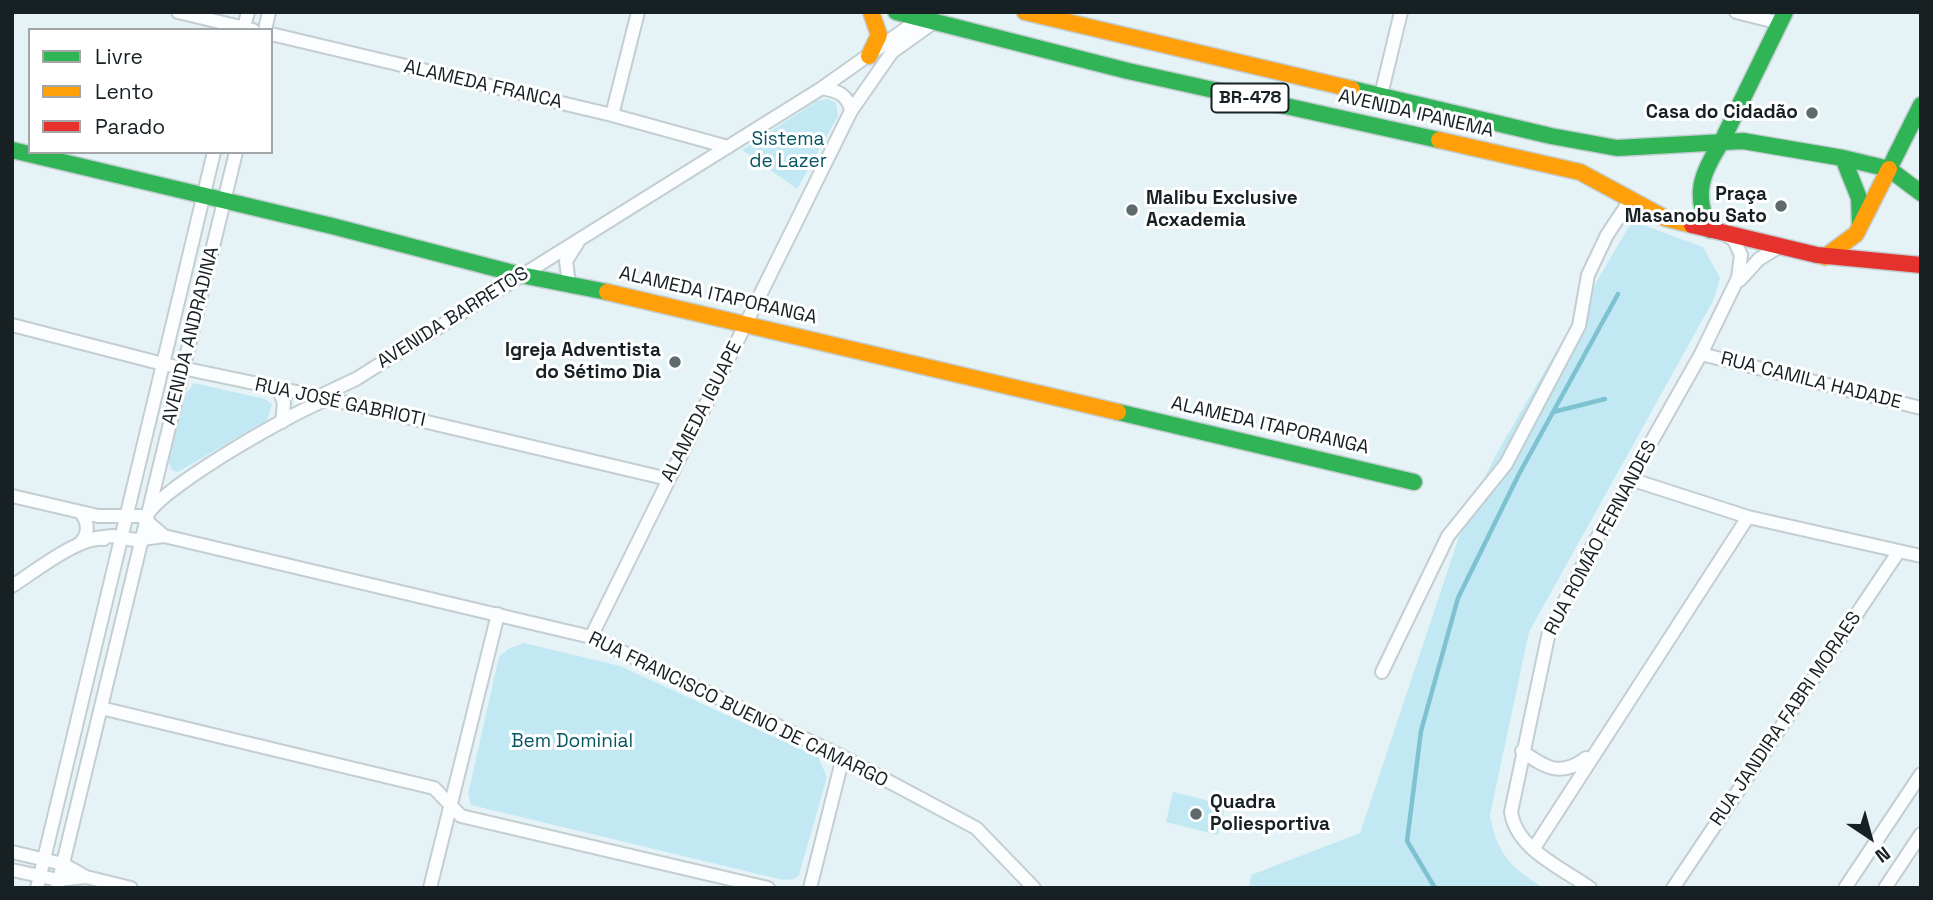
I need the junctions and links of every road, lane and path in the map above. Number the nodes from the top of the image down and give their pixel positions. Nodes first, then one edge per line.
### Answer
1 (178, 12) edge
2 (638, 12) edge
3 (871, 12) edge
4 (896, 12) edge
5 (1025, 12) edge
6 (1401, 12) edge
7 (1736, 12) edge
8 (928, 17) edge
9 (1783, 18) edge
10 (243, 28) edge
11 (273, 34) edge
12 (869, 56) junction
13 (822, 88) junction
14 (1381, 96) junction
15 (1921, 105) edge
16 (851, 111) junction
17 (612, 115) junction
18 (694, 138) junction
19 (1721, 143) junction
20 (728, 147) junction
21 (29, 154) edge
22 (214, 154) edge
23 (236, 154) edge
24 (1843, 158) junction
25 (700, 164) junction
26 (1889, 169) junction
27 (1921, 193) edge
28 (203, 196) junction
29 (1631, 200) junction
30 (224, 201) junction
31 (1859, 229) junction
32 (1717, 232) junction
33 (586, 234) junction
34 (1781, 246) junction
35 (1825, 257) junction
36 (485, 265) junction
37 (1921, 265) edge
38 (521, 275) junction
39 (569, 284) junction
40 (1732, 292) junction
41 (488, 295) junction
42 (12, 325) edge
43 (746, 325) junction
44 (1701, 354) junction
45 (163, 364) junction
46 (182, 368) junction
47 (279, 390) junction
48 (324, 398) junction
49 (1921, 408) edge
50 (282, 422) junction
51 (668, 479) junction
52 (1630, 479) junction
53 (1414, 482) dead end
54 (12, 496) edge
55 (79, 512) junction
56 (127, 515) junction
57 (147, 517) junction
58 (1748, 517) junction
59 (164, 536) junction
60 (123, 537) junction
61 (96, 538) junction
62 (142, 539) junction
63 (75, 547) junction
64 (1899, 551) junction
65 (118, 554) junction
66 (1921, 556) edge
67 (12, 586) edge
68 (498, 614) junction
69 (591, 637) junction
70 (1382, 672) dead end
71 (100, 708) junction
72 (1522, 751) junction
73 (1592, 753) junction
74 (843, 757) junction
75 (1921, 774) edge
76 (449, 806) junction
77 (1549, 824) junction
78 (1516, 833) junction
79 (1921, 834) edge
80 (1534, 848) junction
81 (12, 852) edge
82 (45, 860) junction
83 (63, 864) junction
84 (12, 870) edge
85 (86, 877) junction
86 (39, 882) edge
87 (58, 884) edge
88 (131, 888) edge
89 (430, 888) edge
90 (768, 888) edge
91 (810, 888) edge
92 (1034, 888) edge
93 (1590, 888) edge
94 (1673, 888) edge
95 (1844, 888) edge
96 (1885, 888) edge

1 - 10 street
2 - 17 street
3 - 12 main road
4 - 8 main road, AVENIDA IPANEMA / BR-478
5 - 14 main road, AVENIDA IPANEMA / BR-478
6 - 14 street
7 - 9 street
8 - 12 street, AVENIDA BARRETOS
8 - 16 street, ALAMEDA IGUAPE
8 - 29 main road, AVENIDA IPANEMA / BR-478
9 - 19 main road
11 - 17 street, ALAMEDA FRANCA
12 - 13 street, AVENIDA BARRETOS
13 - 16 street
13 - 20 street, AVENIDA BARRETOS
14 - 19 main road, AVENIDA IPANEMA / BR-478
15 - 26 main road
16 - 43 street, ALAMEDA IGUAPE
17 - 18 street, ALAMEDA FRANCA
18 - 20 street, ALAMEDA FRANCA
18 - 25 street
19 - 24 main road, AVENIDA IPANEMA / BR-478
19 - 32 main road
20 - 25 street, AVENIDA BARRETOS
21 - 28 main road, ALAMEDA ITAPORANGA
22 - 28 street, AVENIDA ANDRADINA
23 - 30 street, AVENIDA ANDRADINA
24 - 26 main road, AVENIDA IPANEMA / BR-478
24 - 31 main road
25 - 33 street, AVENIDA BARRETOS
26 - 27 main road, AVENIDA IPANEMA / BR-478
26 - 31 main road
28 - 30 main road, ALAMEDA ITAPORANGA
28 - 45 street, AVENIDA ANDRADINA
29 - 32 main road, AVENIDA IPANEMA / BR-478
29 - 70 street
30 - 36 main road, ALAMEDA ITAPORANGA
30 - 46 street, AVENIDA ANDRADINA
31 - 35 main road
32 - 34 main road, AVENIDA IPANEMA / BR-478
32 - 40 street, RUA ROMÃO FERNANDES
33 - 38 street, AVENIDA BARRETOS
33 - 39 street, AVENIDA BARRETOS
34 - 35 main road, AVENIDA IPANEMA / BR-478
34 - 40 street, RUA ROMÃO FERNANDES
35 - 37 main road, AVENIDA IPANEMA / BR-478
36 - 38 main road, ALAMEDA ITAPORANGA
36 - 41 street
38 - 39 main road, ALAMEDA ITAPORANGA
38 - 41 street, AVENIDA BARRETOS
39 - 43 main road, ALAMEDA ITAPORANGA
40 - 44 street, RUA ROMÃO FERNANDES
41 - 48 street, AVENIDA BARRETOS
42 - 45 street, RUA JOSÉ GABRIOTI
43 - 51 street, ALAMEDA IGUAPE
43 - 53 main road, ALAMEDA ITAPORANGA
44 - 49 street, RUA CAMILA HADADE
44 - 52 street, RUA ROMÃO FERNANDES
45 - 46 street, RUA JOSÉ GABRIOTI
45 - 56 street, AVENIDA ANDRADINA
46 - 47 street, RUA JOSÉ GABRIOTI
46 - 57 street, AVENIDA ANDRADINA
47 - 48 street, RUA JOSÉ GABRIOTI
47 - 50 street
48 - 50 street, AVENIDA BARRETOS
48 - 51 street, RUA JOSÉ GABRIOTI
50 - 57 street, AVENIDA BARRETOS
51 - 69 street, ALAMEDA IGUAPE
52 - 58 street
52 - 72 street, RUA ROMÃO FERNANDES
54 - 55 street
55 - 56 street
55 - 63 street
56 - 57 street
56 - 60 street, AVENIDA ANDRADINA
57 - 59 street
57 - 62 street, AVENIDA ANDRADINA
58 - 64 street
58 - 73 street
59 - 62 street, RUA FRANCISCO BUENO DE CAMARGO
59 - 68 street, RUA FRANCISCO BUENO DE CAMARGO
60 - 61 street
60 - 62 street
60 - 65 street, AVENIDA ANDRADINA
61 - 63 street
61 - 65 street
62 - 71 street, AVENIDA ANDRADINA
63 - 67 street
64 - 66 street
64 - 94 street, RUA JANDIRA FABRI MORAES
65 - 82 street, AVENIDA ANDRADINA
68 - 69 street, RUA FRANCISCO BUENO DE CAMARGO
68 - 76 street
69 - 74 street, RUA FRANCISCO BUENO DE CAMARGO
71 - 76 street
71 - 83 street, AVENIDA ANDRADINA
72 - 73 street
72 - 78 street, RUA ROMÃO FERNANDES
73 - 77 street
74 - 91 street
74 - 92 street, RUA FRANCISCO BUENO DE CAMARGO
75 - 95 street
76 - 89 street
76 - 90 street
77 - 78 street
77 - 80 street
78 - 80 street
79 - 96 street
80 - 93 street
81 - 82 street
82 - 83 street
82 - 86 street, AVENIDA ANDRADINA
83 - 85 street
83 - 87 street, AVENIDA ANDRADINA
84 - 86 street
85 - 87 street
85 - 88 street
86 - 87 street

